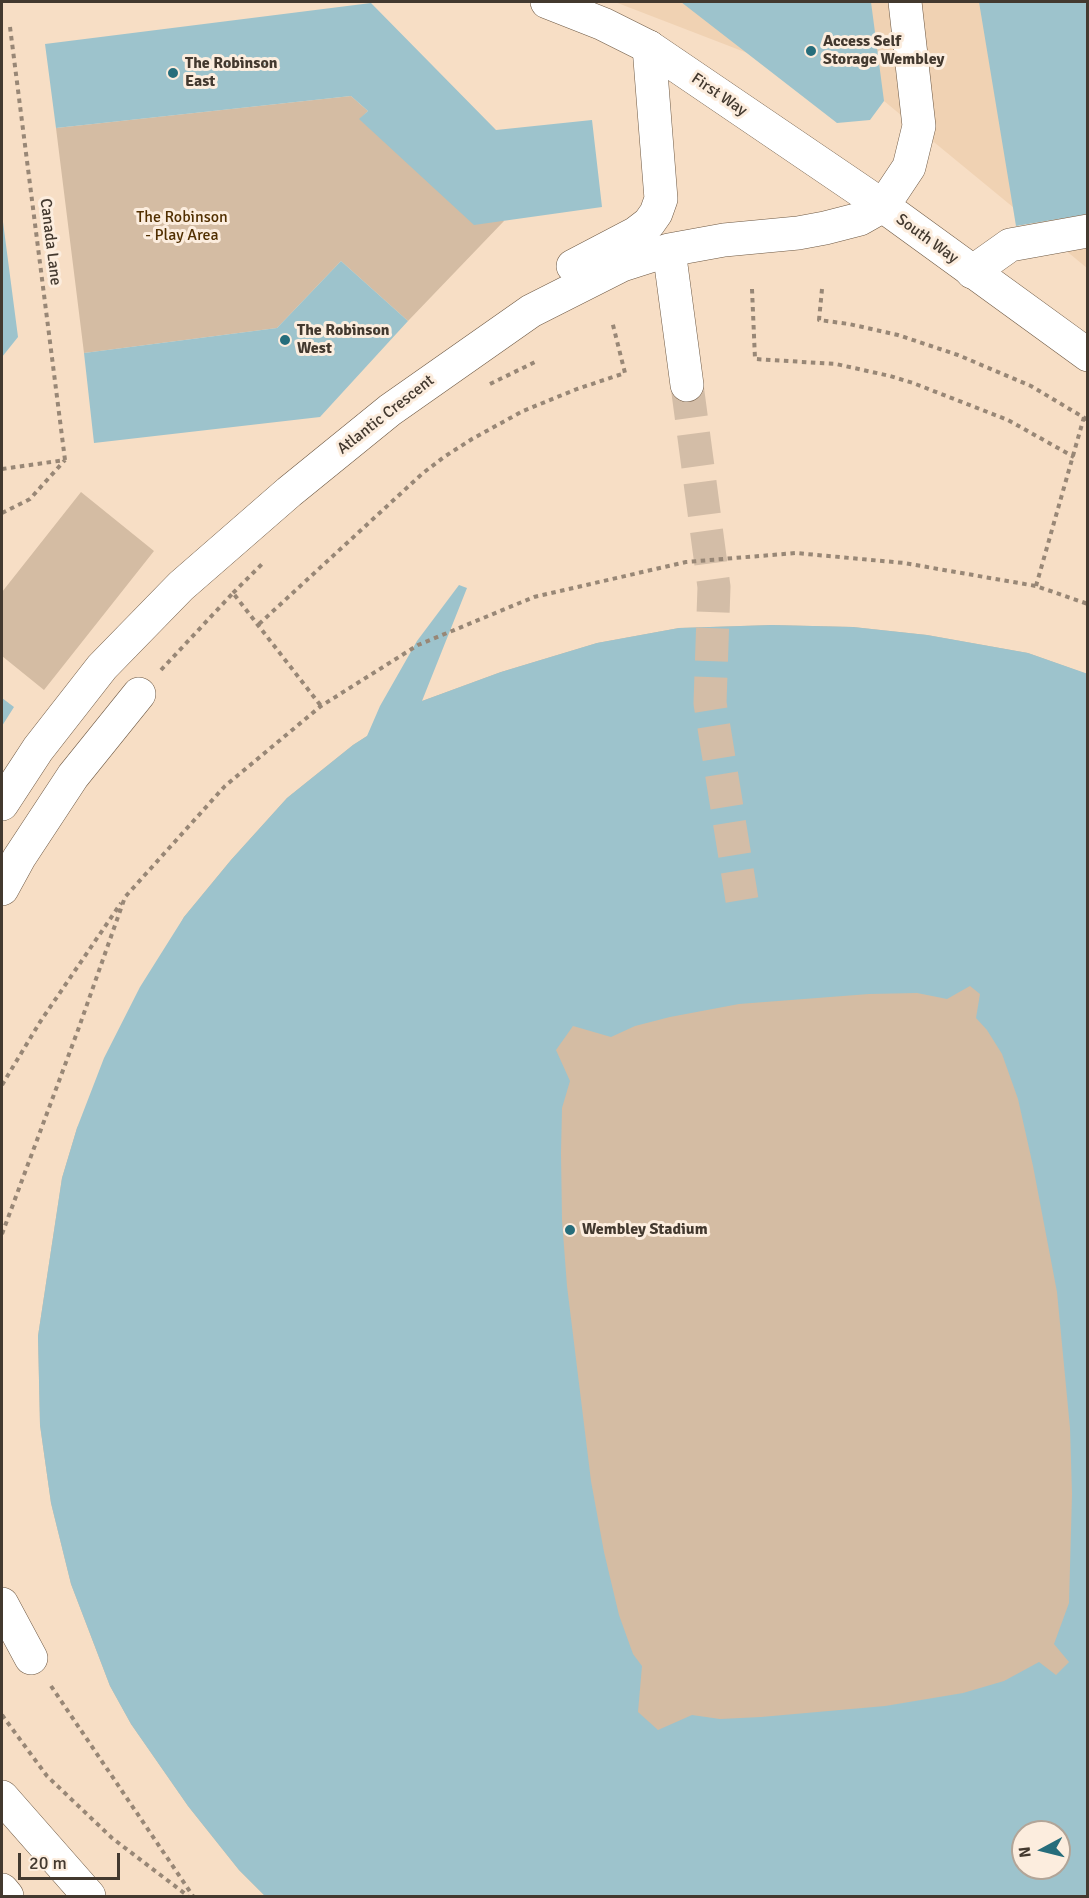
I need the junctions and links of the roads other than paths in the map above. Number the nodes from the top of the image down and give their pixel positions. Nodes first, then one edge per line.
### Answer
1 (547, 2) edge
2 (905, 2) edge
3 (649, 47) junction
4 (883, 206) junction
5 (1088, 231) edge
6 (669, 250) junction
7 (972, 272) junction
8 (1088, 355) edge
9 (687, 385) tunnel mouth
10 (390, 410) junction
11 (139, 694) road end
12 (2, 804) edge
13 (2, 889) edge
14 (2, 1604) edge
15 (31, 1658) dead end
16 (2, 1797) edge
17 (2, 1890) edge
18 (7, 1896) edge
19 (89, 1896) edge

1 - 3 main road, First Way
2 - 4 main road, South Way
3 - 4 main road, First Way
3 - 10 main road
4 - 6 main road, Atlantic Crescent
4 - 7 main road, South Way
5 - 7 main road
6 - 9 main road
6 - 10 main road, Atlantic Crescent
7 - 8 main road, South Way
10 - 12 main road, Atlantic Crescent
11 - 13 main road
14 - 15 main road
16 - 19 main road
17 - 18 main road

